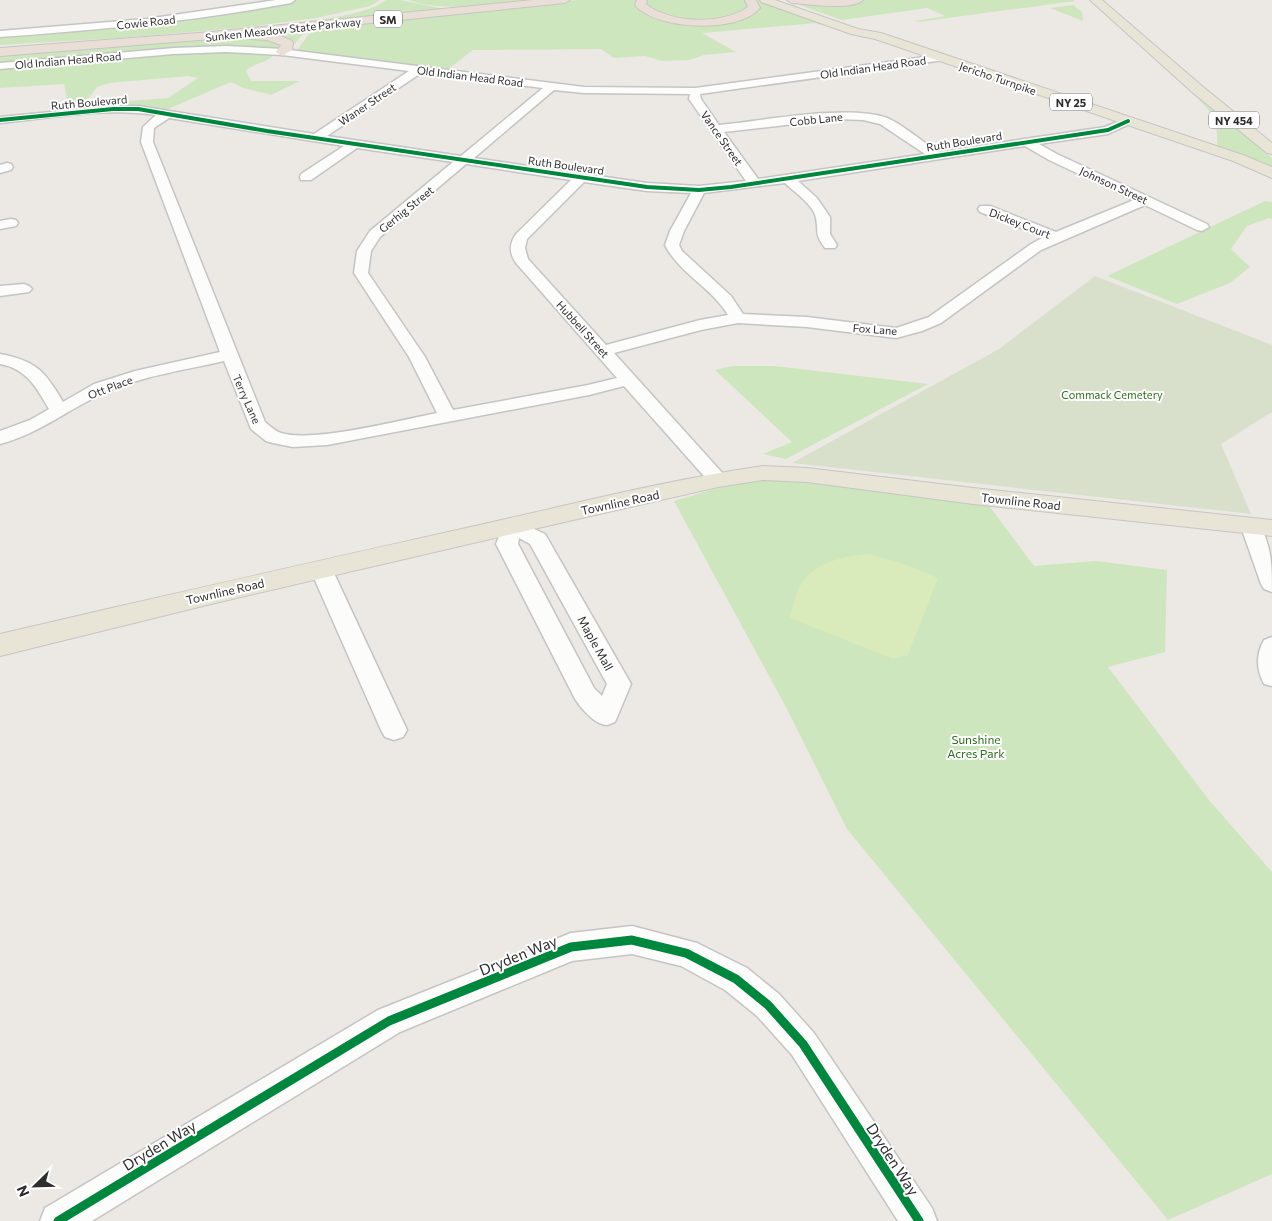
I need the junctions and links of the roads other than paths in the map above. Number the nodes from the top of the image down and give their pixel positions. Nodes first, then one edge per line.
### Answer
1 (292, 0) edge
2 (537, 0) edge
3 (564, 0) edge
4 (642, 0) edge
5 (750, 0) edge
6 (765, 0) edge
7 (780, 0) edge
8 (792, 0) edge
9 (858, 0) edge
10 (1090, 2) edge
11 (415, 3) dead end
12 (473, 7) junction
13 (365, 8) dead end
14 (354, 22) junction
15 (235, 30) junction
16 (0, 34) edge
17 (211, 36) junction
18 (877, 36) junction
19 (0, 46) edge
20 (0, 52) edge
21 (286, 53) junction
22 (940, 58) junction
23 (0, 66) edge
24 (418, 70) junction
25 (552, 86) junction
26 (695, 91) junction
27 (1199, 109) dead end
28 (170, 113) junction
29 (0, 120) edge
30 (1128, 121) junction
31 (716, 128) junction
32 (1206, 137) junction
33 (316, 138) junction
34 (1026, 142) junction
35 (356, 144) junction
36 (1272, 150) edge
37 (936, 156) junction
38 (466, 160) junction
39 (1272, 173) edge
40 (306, 177) dead end
41 (581, 177) junction
42 (787, 178) junction
43 (754, 183) junction
44 (1272, 183) edge
45 (699, 190) junction
46 (1147, 200) junction
47 (985, 209) dead end
48 (1202, 227) dead end
49 (1056, 236) junction
50 (830, 246) dead end
51 (24, 289) dead end
52 (0, 291) edge
53 (738, 318) junction
54 (602, 351) junction
55 (228, 355) junction
56 (0, 359) edge
57 (628, 380) junction
58 (58, 411) junction
59 (447, 416) junction
60 (0, 438) edge
61 (718, 480) junction
62 (512, 526) junction
63 (1261, 528) edge
64 (321, 569) junction
65 (1272, 584) edge
66 (0, 646) edge
67 (1272, 646) edge
68 (1272, 677) edge
69 (394, 730) dead end
70 (58, 1221) edge
71 (919, 1221) edge

1 - 16 street, Cowie Road
2 - 12 highway, Sunken Meadow State Parkway / SM
3 - 14 highway, Sunken Meadow State Parkway / SM
4 - 5 highway
6 - 18 main road, Jericho Turnpike / NY 25
7 - 18 main road, Jericho Turnpike / NY 25
8 - 9 highway
10 - 27 main road, NY 454
10 - 36 main road, NY 454
11 - 12 highway
12 - 15 highway, Sunken Meadow State Parkway / SM
13 - 15 highway
14 - 17 highway, Sunken Meadow State Parkway / SM
14 - 21 highway
15 - 19 highway, Sunken Meadow State Parkway / SM
17 - 20 highway, Sunken Meadow State Parkway / SM
17 - 21 highway
18 - 22 main road, Jericho Turnpike / NY 25
21 - 23 street, Old Indian Head Road
21 - 24 street, Old Indian Head Road
22 - 26 street, Old Indian Head Road
22 - 30 main road, Jericho Turnpike / NY 25
24 - 25 street, Old Indian Head Road
24 - 33 street, Waner Street
25 - 26 street, Old Indian Head Road
25 - 38 street, Gerhig Street
26 - 31 street, Vance Street
28 - 29 street, Ruth Boulevard
28 - 33 street, Ruth Boulevard
28 - 55 street, Terry Lane
30 - 32 main road, Jericho Turnpike / NY 25
30 - 34 street, Ruth Boulevard
31 - 37 street, Cobb Lane
31 - 43 street, Vance Street
32 - 39 main road, Jericho Turnpike / NY 25
32 - 44 main road, Jericho Turnpike / NY 25
33 - 35 street, Ruth Boulevard
34 - 37 street, Ruth Boulevard
34 - 46 street, Johnson Street
35 - 38 street, Ruth Boulevard
35 - 40 street
37 - 42 street, Ruth Boulevard
38 - 41 street, Ruth Boulevard
38 - 59 street, Gerhig Street
41 - 45 street, Ruth Boulevard
41 - 54 street, Hubbell Street
42 - 43 street, Ruth Boulevard
42 - 50 street
43 - 45 street, Ruth Boulevard
45 - 53 street
46 - 48 street, Johnson Street
46 - 49 street, Fox Lane
47 - 49 street, Dickey Court
49 - 53 street, Fox Lane
51 - 52 street
53 - 54 street, Fox Lane
54 - 57 street, Hubbell Street
55 - 58 street, Ott Place
55 - 59 street, Terry Lane
56 - 58 street
57 - 59 street, Terry Lane
57 - 61 street, Hubbell Street
58 - 60 street, Ott Place
61 - 62 main road, Townline Road
61 - 63 main road, Townline Road
62 - 62 street, Maple Mall
62 - 64 main road, Townline Road
63 - 65 street
64 - 66 main road, Townline Road
64 - 69 street
67 - 68 street
70 - 71 street, Dryden Way

